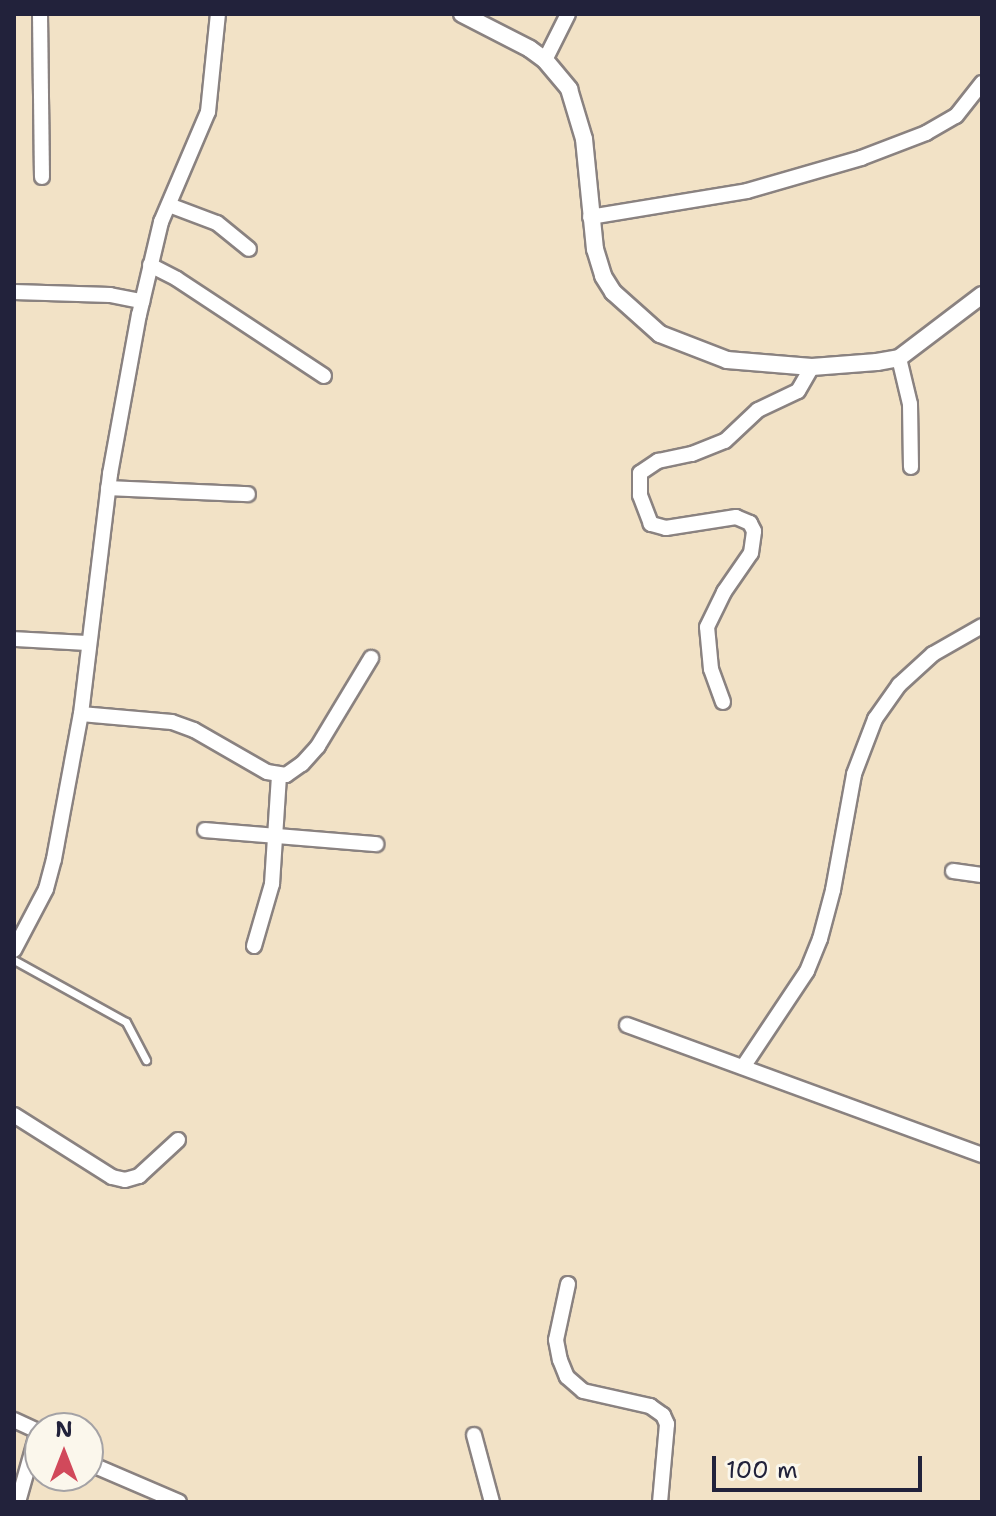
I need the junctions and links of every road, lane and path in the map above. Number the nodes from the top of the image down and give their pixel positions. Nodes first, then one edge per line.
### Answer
1 (40, 14) edge
2 (218, 14) edge
3 (462, 14) edge
4 (568, 14) edge
5 (545, 60) junction
6 (982, 83) edge
7 (42, 177) dead end
8 (169, 205) junction
9 (590, 217) junction
10 (249, 249) dead end
11 (150, 265) junction
12 (14, 292) edge
13 (982, 295) edge
14 (142, 301) junction
15 (899, 358) junction
16 (812, 367) junction
17 (324, 376) dead end
18 (911, 467) dead end
19 (108, 488) junction
20 (248, 494) dead end
21 (982, 626) edge
22 (14, 639) edge
23 (89, 643) junction
24 (371, 658) dead end
25 (723, 702) dead end
26 (81, 714) junction
27 (279, 776) junction
28 (205, 830) dead end
29 (277, 834) junction
30 (376, 844) dead end
31 (953, 871) dead end
32 (982, 875) edge
33 (254, 946) dead end
34 (14, 950) edge
35 (14, 960) edge
36 (627, 1025) dead end
37 (146, 1060) dead end
38 (743, 1067) junction
39 (14, 1115) edge
40 (178, 1140) dead end
41 (982, 1155) edge
42 (568, 1284) dead end
43 (474, 1435) dead end
44 (104, 1470) edge
45 (24, 1482) edge
46 (18, 1502) edge
47 (179, 1502) edge
48 (492, 1502) edge
49 (660, 1502) edge

1 - 7 street
2 - 8 street
3 - 5 street
4 - 5 street
5 - 9 street
6 - 9 street
8 - 10 street
8 - 11 street
9 - 16 street
11 - 14 street
11 - 17 street
12 - 14 street
13 - 15 street
14 - 19 street
15 - 16 street
15 - 18 street
16 - 25 street
19 - 20 street
19 - 23 street
21 - 38 street
22 - 23 street
23 - 26 street
24 - 27 street
26 - 27 street
26 - 34 street
27 - 29 street
28 - 29 street
29 - 30 street
29 - 33 street
31 - 32 street
35 - 37 lane
36 - 38 street
38 - 41 street
39 - 40 street
42 - 49 street
43 - 48 street
44 - 47 street
45 - 46 street

